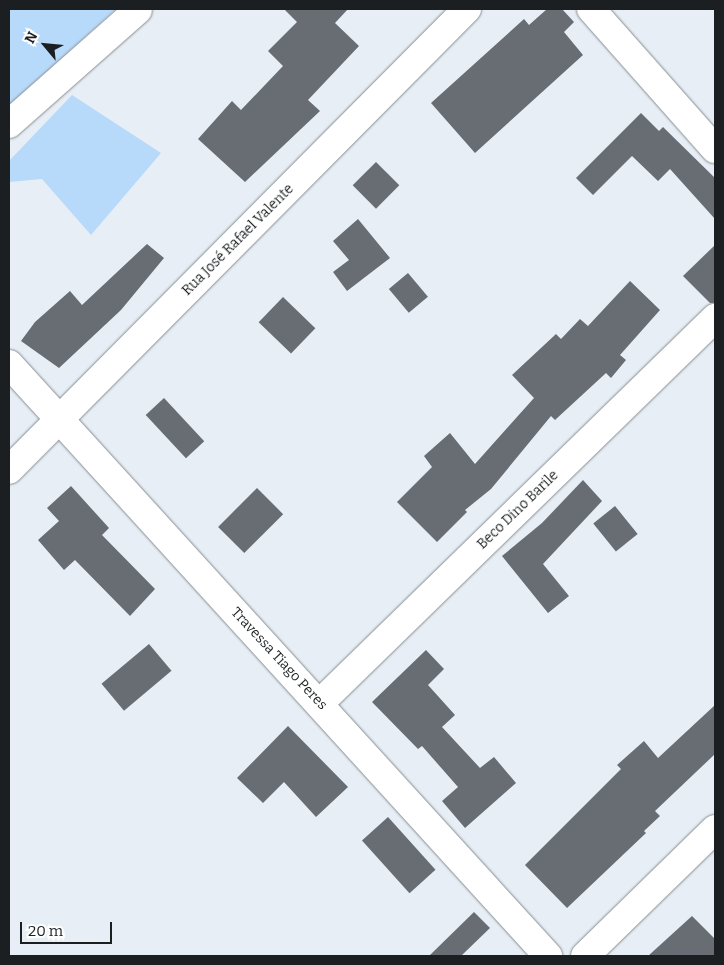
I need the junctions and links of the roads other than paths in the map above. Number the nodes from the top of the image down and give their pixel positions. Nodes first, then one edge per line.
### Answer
1 (468, 9) edge
2 (591, 9) edge
3 (138, 10) dead end
4 (9, 124) edge
5 (715, 149) edge
6 (715, 318) edge
7 (9, 364) edge
8 (59, 421) junction
9 (9, 470) edge
10 (320, 703) junction
11 (715, 829) edge
12 (548, 956) edge
13 (585, 956) edge

1 - 8 street, Rua José Rafael Valente
2 - 5 street
3 - 4 street
6 - 10 street, Beco Dino Barile
7 - 8 street, Travessa Tiago Peres
8 - 9 street, Rua José Rafael Valente
8 - 10 street, Travessa Tiago Peres
10 - 12 street, Travessa Tiago Peres
11 - 13 street

